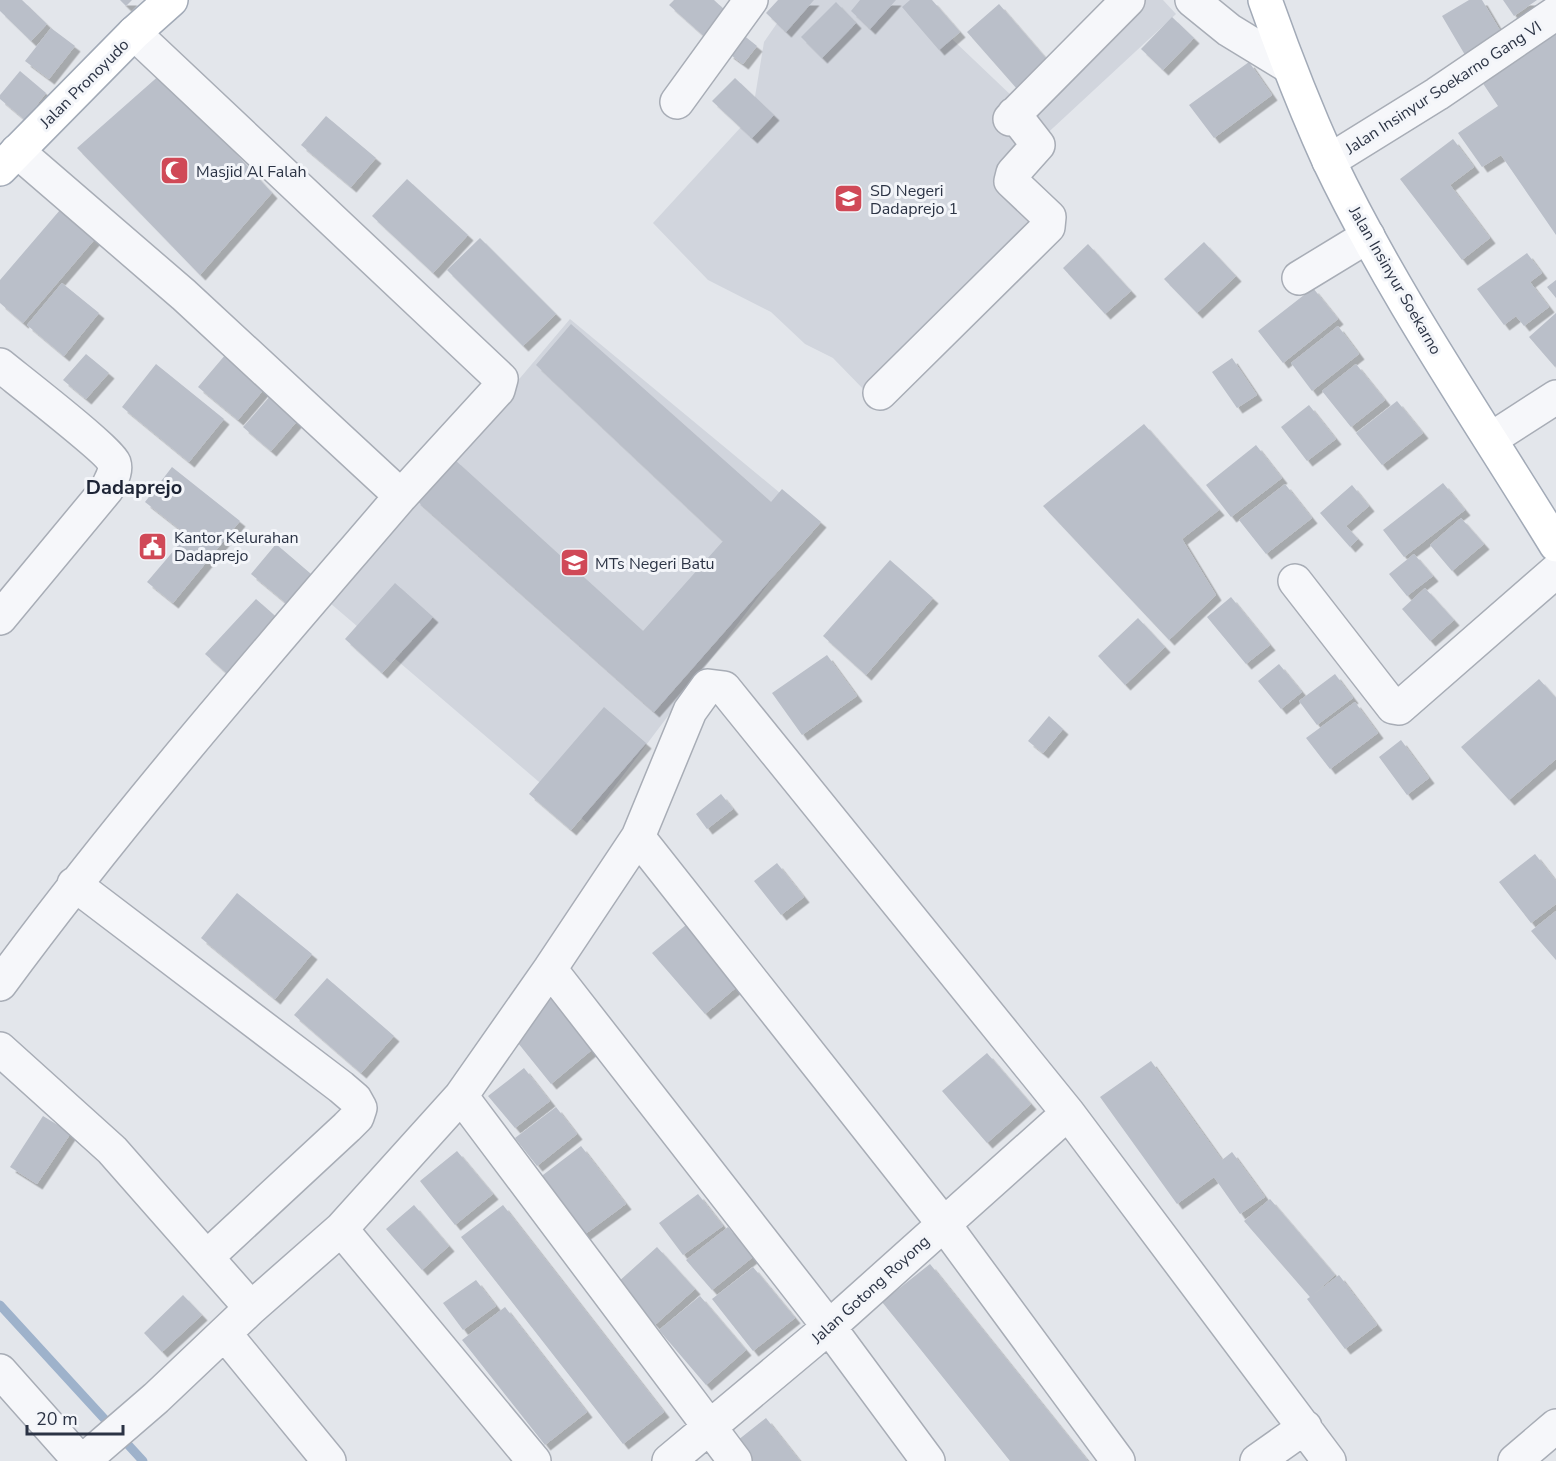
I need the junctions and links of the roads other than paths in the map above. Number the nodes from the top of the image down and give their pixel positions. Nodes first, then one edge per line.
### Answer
1 (171, 0) edge
2 (751, 0) edge
3 (1128, 0) edge
4 (1192, 0) edge
5 (1265, 0) edge
6 (1556, 13) edge
7 (134, 33) junction
8 (1288, 66) junction
9 (677, 102) dead end
10 (9, 160) edge
11 (1329, 161) junction
12 (1368, 236) junction
13 (1299, 278) dead end
14 (0, 365) edge
15 (880, 393) dead end
16 (1556, 397) edge
17 (1491, 439) junction
18 (401, 496) junction
19 (1556, 545) edge
20 (1556, 571) edge
21 (1295, 581) dead end
22 (0, 618) edge
23 (638, 837) junction
24 (74, 884) junction
25 (550, 969) junction
26 (0, 984) edge
27 (0, 1049) edge
28 (461, 1096) junction
29 (1068, 1113) junction
30 (944, 1223) junction
31 (341, 1229) junction
32 (207, 1257) junction
33 (251, 1308) junction
34 (829, 1327) junction
35 (225, 1334) junction
36 (0, 1371) edge
37 (709, 1426) junction
38 (1556, 1426) edge
39 (1305, 1427) junction
40 (97, 1452) edge
41 (329, 1461) edge
42 (534, 1461) edge
43 (669, 1461) edge
44 (735, 1461) edge
45 (928, 1461) edge
46 (1118, 1461) edge
47 (1257, 1461) edge
48 (1329, 1461) edge
49 (1515, 1461) edge

1 - 7 main road, Jalan Pronoyudo
2 - 9 street
3 - 15 street
4 - 8 street
5 - 8 main road, Jalan Insinyur Soekarno
6 - 11 street, Jalan Insinyur Soekarno Gang VI
7 - 10 main road, Jalan Pronoyudo
7 - 18 street
8 - 11 main road, Jalan Insinyur Soekarno
10 - 18 street
11 - 12 main road, Jalan Insinyur Soekarno
12 - 13 street
12 - 17 main road, Jalan Insinyur Soekarno
14 - 22 street
16 - 17 street
17 - 19 main road, Jalan Insinyur Soekarno
18 - 24 street
20 - 21 street
23 - 25 street
23 - 29 street
23 - 30 street
24 - 26 street
24 - 32 street
25 - 28 street
25 - 34 street
27 - 32 street
28 - 31 street
28 - 37 street
29 - 30 street, Jalan Gotong Royong
29 - 39 street
30 - 34 street, Jalan Gotong Royong
30 - 46 street
31 - 33 street
31 - 42 street
32 - 33 street
33 - 35 street
34 - 37 street, Jalan Gotong Royong
34 - 45 street
35 - 40 street
35 - 41 street
36 - 40 street
37 - 43 street, Jalan Gotong Royong
37 - 44 street
38 - 49 street
39 - 47 street
39 - 48 street

